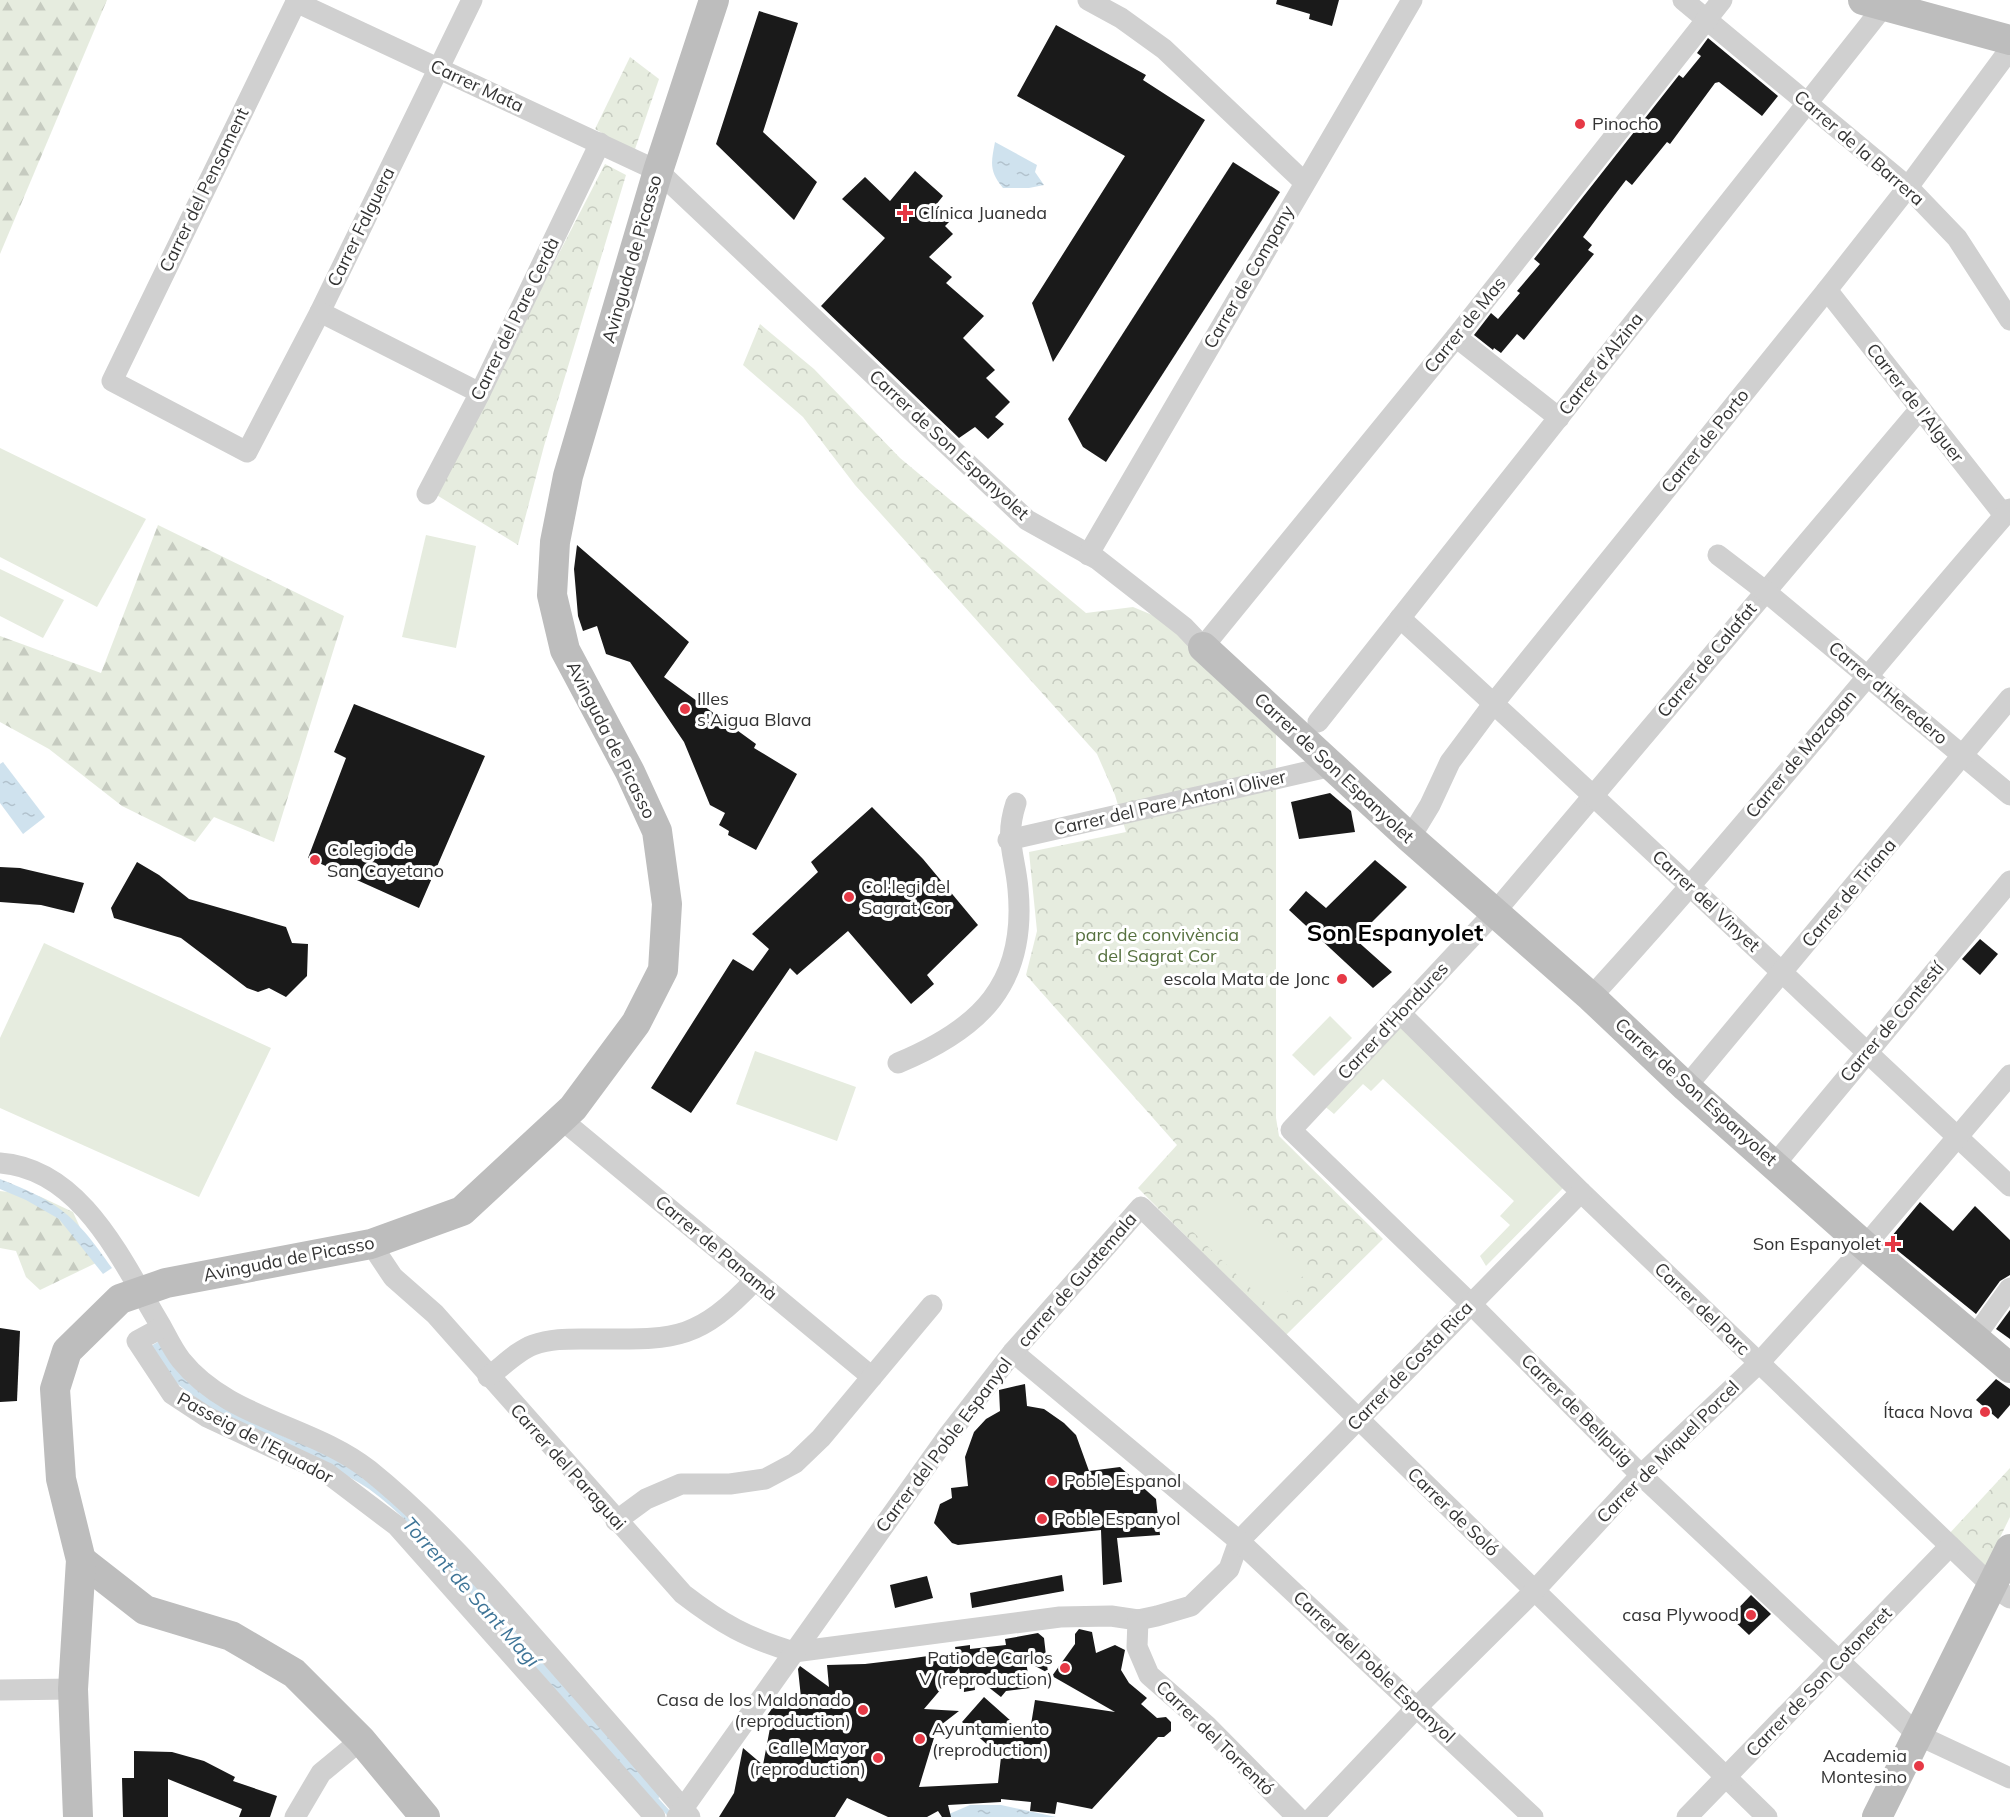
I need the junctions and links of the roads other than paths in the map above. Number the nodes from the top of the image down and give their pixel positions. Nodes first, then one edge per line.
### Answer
1 (472, 0) edge
2 (714, 0) edge
3 (1412, 0) edge
4 (1683, 0) edge
5 (1722, 0) edge
6 (296, 1) edge
7 (1097, 3) edge
8 (1874, 3) edge
9 (1706, 20) junction
10 (2010, 40) edge
11 (2010, 49) edge
12 (438, 68) junction
13 (1808, 103) junction
14 (600, 143) junction
15 (658, 171) junction
16 (1304, 182) junction
17 (1908, 187) junction
18 (1827, 290) junction
19 (2006, 304) edge
20 (320, 312) junction
21 (1456, 337) junction
22 (480, 393) junction
23 (1920, 409) junction
24 (1559, 418) junction
25 (247, 452) joint
26 (427, 494) dead end
27 (2007, 512) edge
28 (1088, 555) junction
29 (1718, 555) dead end
30 (1765, 591) junction
31 (1400, 618) junction
32 (1203, 646) junction
33 (1866, 675) junction
34 (2010, 698) edge
35 (1494, 703) junction
36 (1318, 722) dead end
37 (1963, 755) junction
38 (1332, 766) junction
39 (1594, 793) junction
40 (2010, 795) edge
41 (1016, 803) dead end
42 (1410, 838) junction
43 (1008, 840) junction
44 (2010, 881) edge
45 (1691, 888) junction
46 (1495, 912) junction
47 (1783, 973) junction
48 (1591, 997) junction
49 (1400, 1013) junction
50 (1867, 1052) junction
51 (898, 1063) dead end
52 (2010, 1075) edge
53 (1686, 1087) junction
54 (561, 1119) junction
55 (1291, 1130) joint
56 (1958, 1138) junction
57 (0, 1163) edge
58 (1775, 1164) junction
59 (2010, 1186) edge
60 (1581, 1192) junction
61 (1141, 1207) joint
62 (371, 1244) junction
63 (1865, 1246) junction
64 (755, 1280) junction
65 (2010, 1288) edge
66 (1471, 1304) junction
67 (932, 1305) dead end
68 (161, 1328) junction
69 (1974, 1338) junction
70 (1013, 1353) junction
71 (1758, 1364) junction
72 (2010, 1368) edge
73 (488, 1377) junction
74 (872, 1377) junction
75 (1357, 1420) junction
76 (1641, 1475) junction
77 (616, 1521) junction
78 (1239, 1541) junction
79 (1950, 1546) junction
80 (2010, 1549) edge
81 (81, 1560) junction
82 (1534, 1590) junction
83 (2001, 1592) edge
84 (1138, 1620) junction
85 (501, 1622) junction
86 (794, 1652) junction
87 (1839, 1661) junction
88 (73, 1689) junction
89 (0, 1690) edge
90 (1418, 1706) junction
91 (1918, 1735) junction
92 (361, 1740) junction
93 (1727, 1777) junction
94 (2010, 1778) edge
95 (683, 1814) edge
96 (78, 1817) edge
97 (295, 1817) edge
98 (425, 1817) edge
99 (655, 1817) edge
100 (1297, 1817) edge
101 (1313, 1817) edge
102 (1533, 1817) edge
103 (1687, 1817) edge
104 (1767, 1817) edge
105 (1877, 1817) edge

1 - 12 street, Carrer Falguera
2 - 15 street, Avinguda de Picasso
3 - 16 street, Carrer de Company
4 - 9 street, Carrer de la Barrera
5 - 9 street, Carrer de Mas
6 - 12 street, Carrer Mata
6 - 25 street, Carrer del Pensament
7 - 16 street
8 - 10 street
8 - 13 street, Carrer d'Alzina
9 - 13 street, Carrer de la Barrera
9 - 21 street, Carrer de Mas
11 - 17 street, Carrer de Porto
12 - 14 street, Carrer Mata
12 - 20 street, Carrer Falguera
13 - 17 street, Carrer de la Barrera
13 - 24 street, Carrer d'Alzina
14 - 15 street, Carrer Mata
14 - 22 street, Carrer del Pare Cerdà
15 - 28 street, Carrer de Son Espanyolet
15 - 54 street, Avinguda de Picasso
16 - 28 street, Carrer de Company
17 - 18 street, Carrer de Porto
17 - 19 street, Carrer de la Barrera
18 - 23 street, Carrer de l'Alguer
18 - 35 street, Carrer de Porto
20 - 22 street
20 - 25 street, Carrer Falguera
21 - 24 street
21 - 32 street, Carrer de Mas
22 - 26 street, Carrer del Pare Cerdà
23 - 27 street, Carrer de l'Alguer
23 - 30 street, Carrer de Calafat
24 - 31 street, Carrer d'Alzina
27 - 33 street, Carrer de Mazagan
28 - 32 street, Carrer de Son Espanyolet
29 - 30 street
30 - 33 street, Carrer d'Heredero
30 - 39 street, Carrer de Calafat
31 - 35 street, Carrer del Vinyet
31 - 36 street, Carrer d'Alzina
32 - 38 street, Carrer de Son Espanyolet
33 - 37 street, Carrer d'Heredero
33 - 45 street, Carrer de Mazagan
34 - 37 street, Carrer de Triana
35 - 39 street, Carrer del Vinyet
35 - 42 street, Carrer de Porto
37 - 40 street, Carrer d'Heredero
37 - 47 street, Carrer de Triana
38 - 42 street, Carrer de Son Espanyolet
38 - 43 street, Carrer del Pare Antoni Oliver
39 - 45 street, Carrer del Vinyet
39 - 46 street, Carrer de Calafat
41 - 43 street
42 - 46 street, Carrer de Son Espanyolet
43 - 51 street
44 - 50 street, Carrer de Contestí
45 - 47 street, Carrer del Vinyet
45 - 48 street, Carrer de Mazagan
46 - 48 street, Carrer de Son Espanyolet
46 - 49 street, Carrer d'Hondures
47 - 50 street, Carrer del Vinyet
47 - 53 street, Carrer de Triana
48 - 53 street, Carrer de Son Espanyolet
49 - 55 street, Carrer d'Hondures
49 - 60 street, Carrer del Parc
50 - 56 street, Carrer del Vinyet
50 - 58 street, Carrer de Contestí
52 - 56 street, Carrer de Miquel Porcel
53 - 58 street, Carrer de Son Espanyolet
54 - 62 street, Avinguda de Picasso
54 - 64 street, Carrer de Panamà
55 - 66 street, Carrer de Bellpuig
56 - 59 street, Carrer del Vinyet
56 - 63 street, Carrer de Miquel Porcel
57 - 68 street
58 - 63 street, Carrer de Son Espanyolet
60 - 66 street, Carrer de Costa Rica
60 - 71 street, Carrer del Parc
61 - 70 street, carrer de Guatemala
61 - 75 street, Carrer de Soló
62 - 73 street, Carrer del Paraguai
62 - 81 street, Avinguda de Picasso
63 - 69 street, Carrer de Son Espanyolet
63 - 71 street, Carrer de Miquel Porcel
64 - 73 street
64 - 74 street, Carrer de Panamà
65 - 69 street
66 - 75 street, Carrer de Costa Rica
66 - 76 street, Carrer de Bellpuig
67 - 74 street
68 - 85 street, Passeig de l'Equador
68 - 85 street, Passeig de l'Equador
69 - 72 street, Carrer de Son Espanyolet
70 - 78 street, Carrer del Poble Espanyol
70 - 86 street, Carrer del Poble Espanyol
71 - 76 street, Carrer de Miquel Porcel
71 - 79 street, Carrer del Parc
73 - 77 street, Carrer del Paraguai
74 - 77 street
75 - 78 street, Carrer de Costa Rica
75 - 82 street, Carrer de Soló
76 - 82 street, Carrer de Miquel Porcel
76 - 87 street, Carrer de Bellpuig
77 - 86 street, Carrer del Paraguai
78 - 84 street
78 - 90 street, Carrer del Poble Espanyol
79 - 83 street, Carrer del Parc
79 - 87 street, Carrer de Son Cotoneret
80 - 83 street
81 - 88 street, Avinguda de Picasso
81 - 92 street
82 - 90 street, Carrer de Miquel Porcel
82 - 93 street, Carrer de Soló
83 - 91 street
84 - 86 street
84 - 100 street, Carrer del Torrentó
85 - 95 street, Passeig de l'Equador
85 - 99 street, Passeig de l'Equador
86 - 95 street, Carrer del Poble Espanyol
87 - 91 street, Carrer de Bellpuig
87 - 93 street, Carrer de Son Cotoneret
88 - 89 street
88 - 96 street, Avinguda de Picasso
90 - 101 street, Carrer de Miquel Porcel
90 - 102 street, Carrer del Poble Espanyol
91 - 94 street, Carrer de Bellpuig
91 - 105 street
92 - 97 street
92 - 98 street
93 - 103 street, Carrer de Son Cotoneret
93 - 104 street, Carrer de Soló

